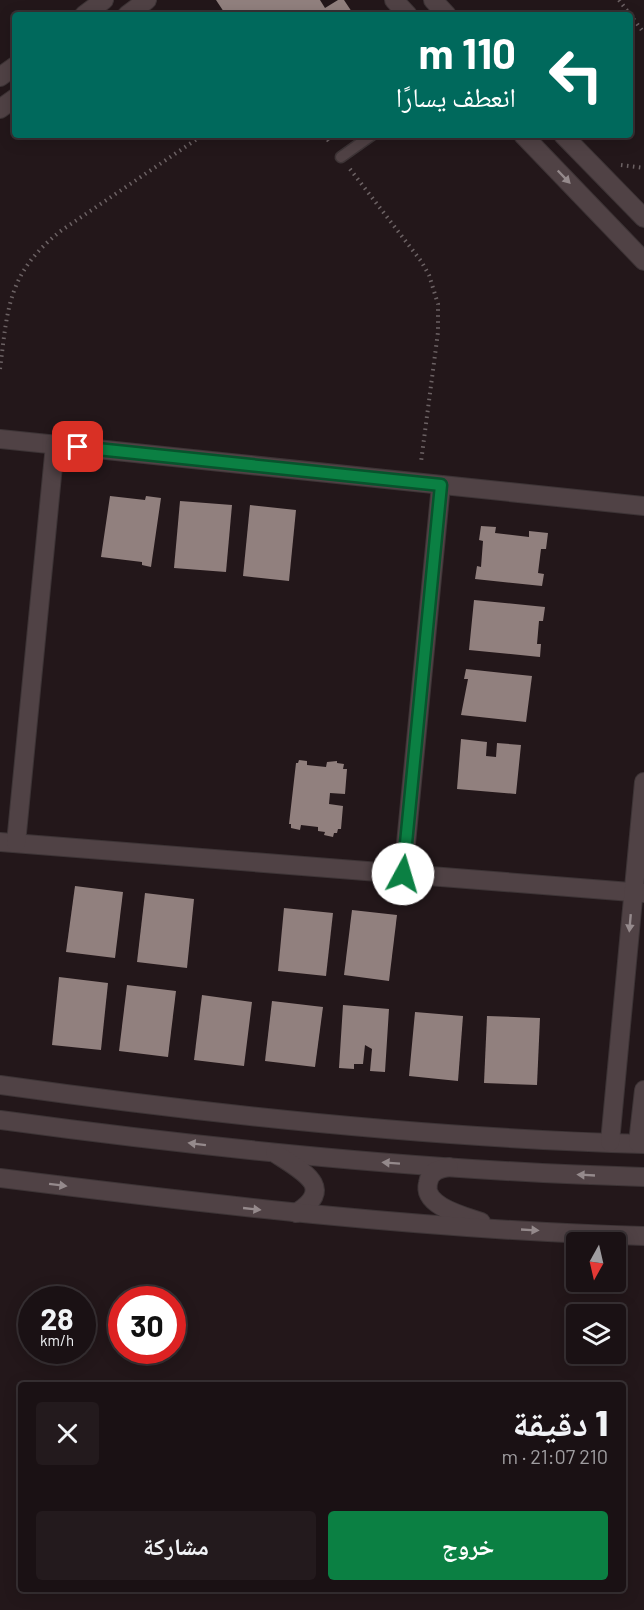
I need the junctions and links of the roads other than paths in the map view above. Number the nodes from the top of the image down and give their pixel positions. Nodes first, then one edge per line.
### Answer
1 (104, 0) edge
2 (394, 0) edge
3 (433, 0) edge
4 (88, 12) edge
5 (405, 12) edge
6 (444, 12) edge
7 (368, 138) edge
8 (526, 138) edge
9 (566, 138) edge
10 (341, 157) road end
11 (644, 218) edge
12 (644, 261) edge
13 (0, 439) edge
14 (55, 445) junction
15 (441, 485) junction
16 (644, 506) edge
17 (644, 782) edge
18 (8, 843) edge
19 (403, 874) junction
20 (639, 893) edge
21 (0, 1085) edge
22 (644, 1090) edge
23 (0, 1120) edge
24 (610, 1142) junction
25 (641, 1144) edge
26 (274, 1153) junction
27 (451, 1167) junction
28 (644, 1177) edge
29 (0, 1178) edge
30 (296, 1213) junction
31 (495, 1228) junction
32 (644, 1236) edge

1 - 4 street
2 - 5 street
3 - 6 street
7 - 10 lane
8 -> 12 street
9 - 11 street
13 - 14 street
14 - 15 street
14 - 18 street
15 - 16 street
15 - 19 street
17 - 20 street
18 - 19 street
19 - 20 street
20 -> 24 street
21 - 24 street
22 - 25 street
26 -> 23 street
24 - 25 street
27 -> 26 street
26 - 30 street
28 -> 27 street
27 - 31 street
29 -> 30 street
30 - 31 street
31 -> 32 street

